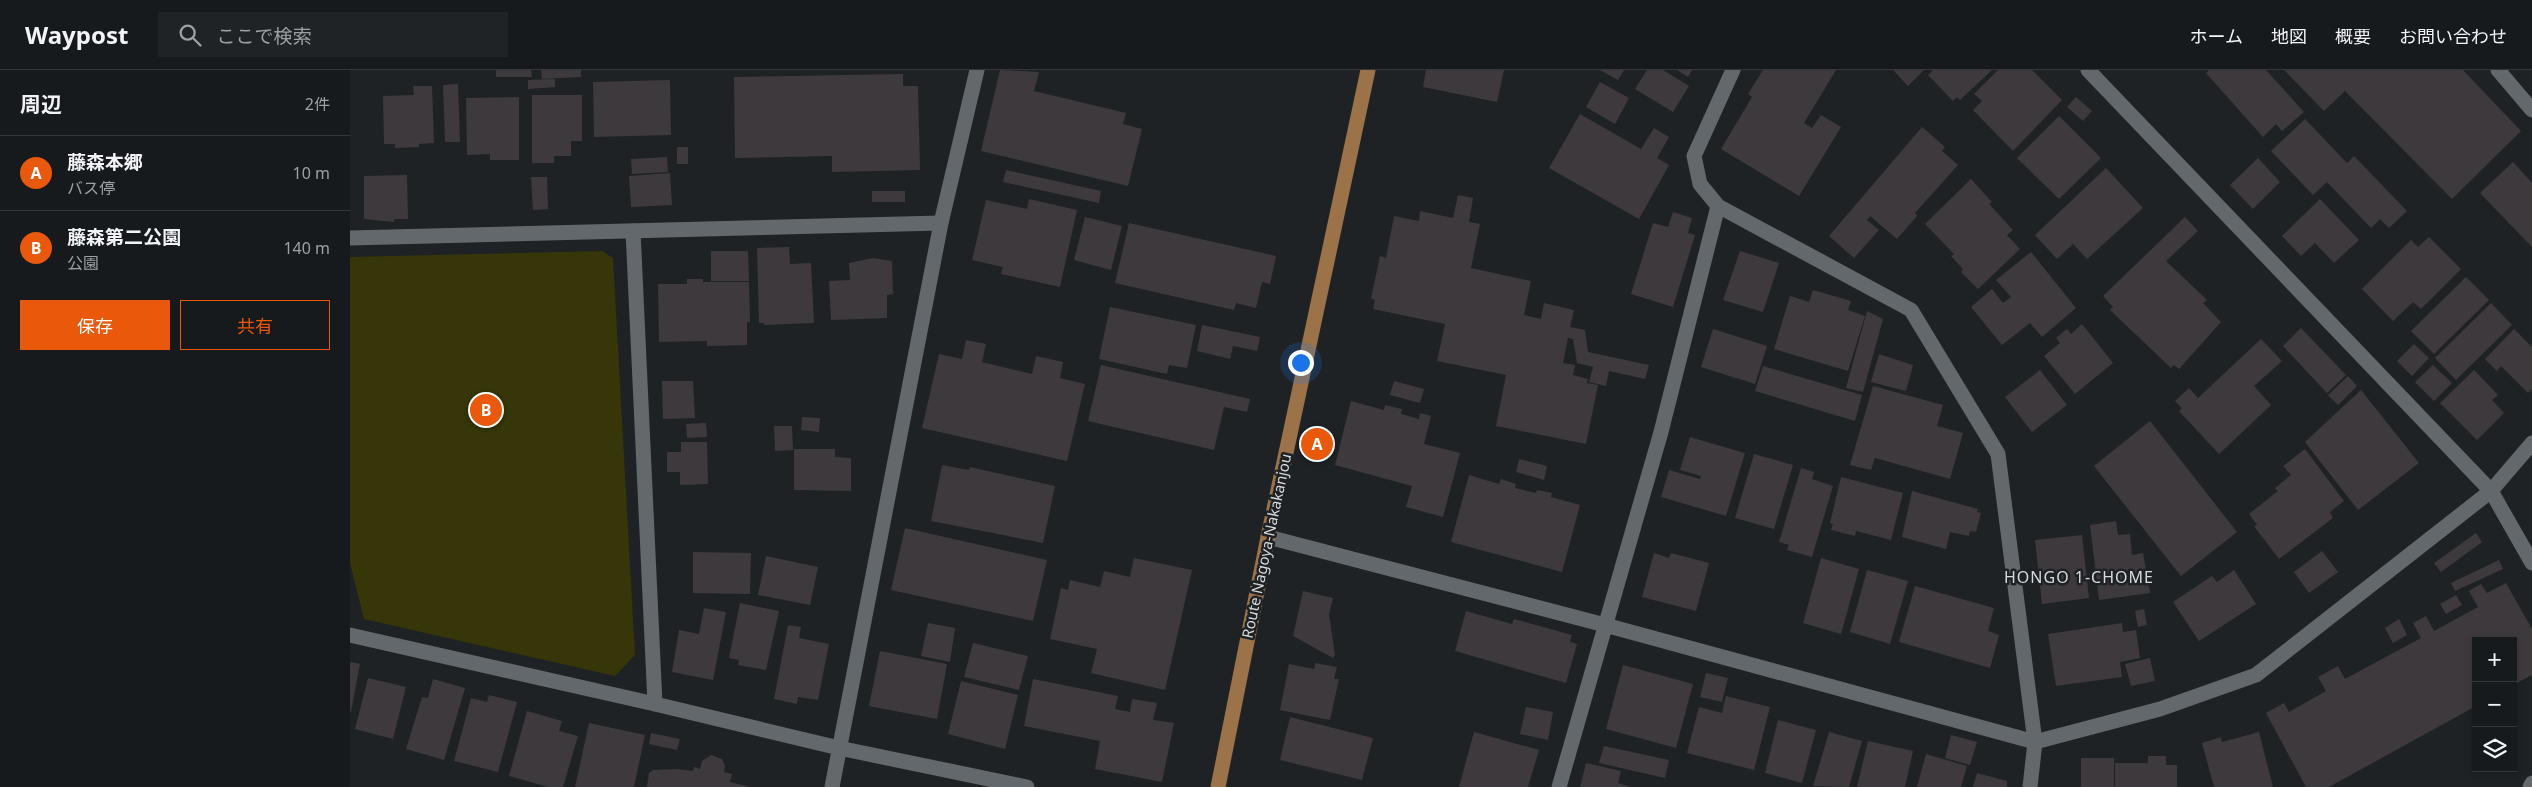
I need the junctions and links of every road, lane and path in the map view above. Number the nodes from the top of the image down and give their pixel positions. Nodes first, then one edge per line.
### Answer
1 (977, 70) edge
2 (1368, 70) edge
3 (1733, 70) edge
4 (2088, 70) edge
5 (2498, 70) edge
6 (2532, 110) edge
7 (1718, 206) junction
8 (941, 223) junction
9 (633, 232) junction
10 (350, 238) edge
11 (2532, 443) edge
12 (2491, 491) junction
13 (1268, 537) junction
14 (2532, 563) edge
15 (1605, 625) junction
16 (350, 634) edge
17 (655, 704) junction
18 (2035, 742) junction
19 (839, 748) junction
20 (2532, 783) edge
21 (832, 787) edge
22 (1028, 787) edge
23 (1218, 787) edge
24 (1559, 787) edge
25 (2030, 787) edge
26 (2530, 787) edge

1 - 8 street
2 - 13 main road, Route Nagoya-Nakakanjou
3 - 7 street
4 - 12 street
5 - 6 street
7 - 15 street
7 - 18 street
8 - 9 street
8 - 19 street
9 - 10 street
9 - 17 street
11 - 12 street
12 - 14 street
12 - 18 street
13 - 15 street
13 - 23 main road, Route Nagoya-Nakakanjou
15 - 18 street
15 - 24 street
16 - 17 street
17 - 19 street
18 - 25 street
19 - 21 street
19 - 22 street
20 - 26 street

